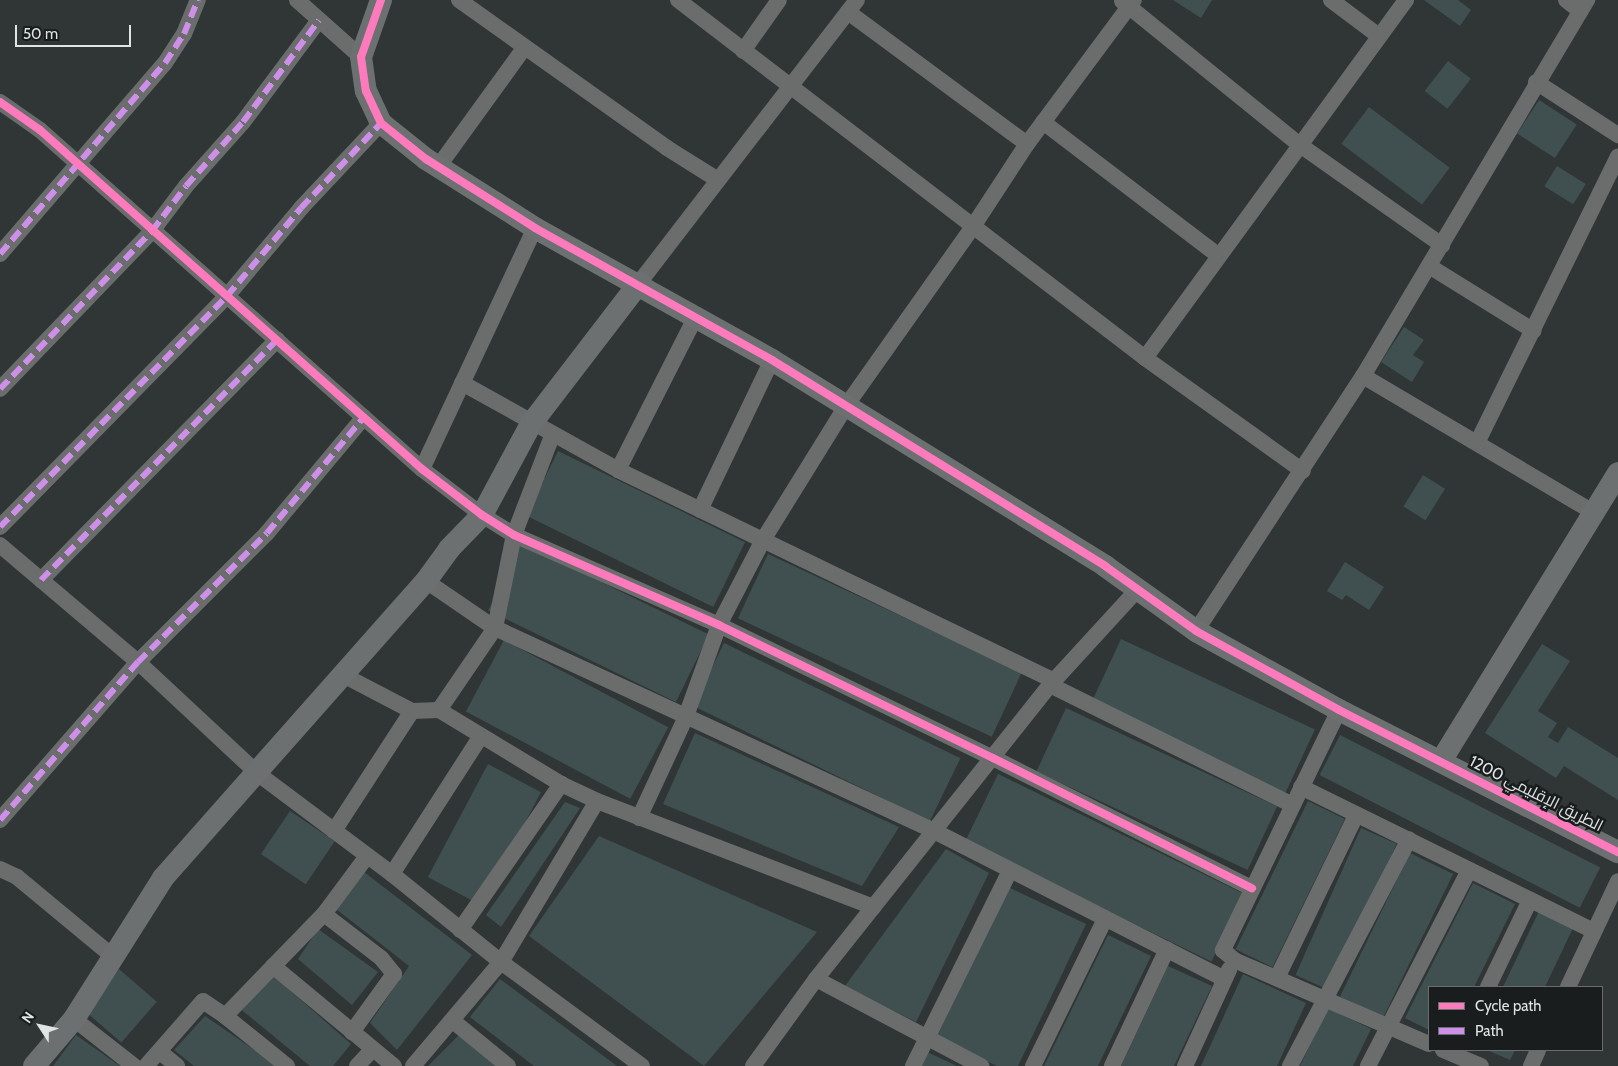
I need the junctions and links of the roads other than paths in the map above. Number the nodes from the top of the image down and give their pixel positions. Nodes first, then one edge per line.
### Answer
1 (198, 0) edge
2 (297, 0) edge
3 (381, 0) edge
4 (459, 0) edge
5 (678, 0) edge
6 (779, 0) edge
7 (1331, 0) edge
8 (1406, 0) edge
9 (1128, 2) edge
10 (1577, 3) edge
11 (853, 6) edge
12 (319, 20) junction
13 (1379, 36) junction
14 (525, 48) junction
15 (743, 51) junction
16 (361, 57) junction
17 (1536, 82) junction
18 (790, 87) junction
19 (0, 102) edge
20 (1043, 122) junction
21 (381, 123) junction
22 (1618, 135) edge
23 (1026, 144) junction
24 (1300, 145) junction
25 (1618, 158) edge
26 (78, 165) junction
27 (438, 167) junction
28 (718, 180) junction
29 (535, 228) junction
30 (972, 228) junction
31 (152, 232) junction
32 (1442, 244) junction
33 (0, 254) edge
34 (1219, 256) junction
35 (1429, 266) junction
36 (639, 283) junction
37 (227, 296) junction
38 (696, 316) junction
39 (1534, 331) junction
40 (277, 340) junction
41 (1145, 358) junction
42 (772, 360) junction
43 (1363, 376) junction
44 (462, 383) junction
45 (0, 389) edge
46 (846, 406) junction
47 (364, 417) junction
48 (531, 424) junction
49 (552, 436) junction
50 (1478, 441) junction
51 (422, 469) junction
52 (618, 470) junction
53 (1303, 471) junction
54 (1618, 473) edge
55 (700, 510) junction
56 (1595, 513) junction
57 (482, 515) junction
58 (0, 527) edge
59 (514, 534) junction
60 (763, 540) junction
61 (0, 545) edge
62 (41, 580) junction
63 (426, 581) junction
64 (1137, 590) junction
65 (719, 625) junction
66 (495, 628) junction
67 (1196, 631) junction
68 (138, 662) junction
69 (343, 675) junction
70 (1052, 683) junction
71 (439, 710) junction
72 (1339, 710) junction
73 (412, 711) junction
74 (685, 719) junction
75 (481, 736) junction
76 (993, 758) junction
77 (1441, 760) junction
78 (257, 773) junction
79 (561, 784) junction
80 (1301, 787) junction
81 (597, 801) junction
82 (1293, 805) junction
83 (1356, 814) junction
84 (639, 818) junction
85 (0, 820) edge
86 (934, 831) junction
87 (334, 832) junction
88 (1409, 839) junction
89 (1618, 852) edge
90 (367, 856) junction
91 (0, 869) edge
92 (1470, 870) junction
93 (1010, 871) junction
94 (392, 874) junction
95 (1618, 881) edge
96 (1252, 888) junction
97 (1530, 900) junction
98 (874, 907) junction
99 (324, 914) junction
100 (1105, 919) junction
101 (460, 930) junction
102 (1594, 931) junction
103 (1166, 949) junction
104 (112, 956) junction
105 (1234, 960) junction
106 (501, 962) junction
107 (272, 966) junction
108 (1277, 978) junction
109 (816, 979) junction
110 (1225, 979) junction
111 (1488, 986) edge
112 (1568, 986) edge
113 (1323, 998) junction
114 (225, 1016) junction
115 (74, 1019) junction
116 (453, 1020) junction
117 (1388, 1026) junction
118 (352, 1032) junction
119 (927, 1038) junction
120 (1428, 1044) edge
121 (373, 1049) junction
122 (1538, 1051) edge
123 (160, 1052) junction
124 (1452, 1052) edge
125 (34, 1066) edge
126 (134, 1066) edge
127 (146, 1066) edge
128 (177, 1066) edge
129 (287, 1066) edge
130 (357, 1066) edge
131 (394, 1066) edge
132 (413, 1066) edge
133 (508, 1066) edge
134 (642, 1066) edge
135 (753, 1066) edge
136 (913, 1066) edge
137 (981, 1066) edge
138 (1032, 1066) edge
139 (1112, 1066) edge
140 (1185, 1066) edge
141 (1290, 1066) edge
142 (1368, 1066) edge
143 (1481, 1066) edge
144 (1530, 1066) edge

1 - 26 street
2 - 12 street
3 - 16 street
4 - 14 street
5 - 15 street
6 - 15 street
7 - 13 street
8 - 13 street
9 - 20 street
9 - 24 street
10 - 17 street
11 - 18 street
11 - 23 street
12 - 16 street
12 - 31 street
13 - 24 street
14 - 27 street
14 - 28 street
15 - 18 street
16 - 21 street
17 - 22 street
17 - 32 street
18 - 28 street
18 - 30 street
19 - 26 street
20 - 23 street
20 - 34 street
21 - 27 street
21 - 37 street
23 - 30 street
24 - 32 street
24 - 34 street
25 - 39 street
26 - 31 street
26 - 33 street
27 - 29 street
28 - 36 street
29 - 36 street
29 - 44 street
30 - 41 street
30 - 46 street
31 - 37 street
31 - 45 street
32 - 35 street
34 - 41 street
35 - 39 street
35 - 43 street
36 - 38 street
36 - 48 street
37 - 40 street
37 - 58 street
38 - 42 street
38 - 52 street
39 - 50 street
40 - 47 street
40 - 62 street
41 - 53 street
42 - 46 street
42 - 55 street
43 - 50 street
43 - 53 street
44 - 48 street
44 - 51 street
46 - 60 street
46 - 64 street
47 - 51 street
47 - 68 street
48 - 49 street
48 - 57 street
49 - 52 street
49 - 59 street
50 - 56 street
51 - 57 street
52 - 55 street
53 - 67 street
54 - 56 street, الطريق الإقليمي 1200
55 - 60 street
56 - 77 street, الطريق الإقليمي 1200
57 - 59 street
57 - 63 street
59 - 65 street
59 - 66 street
60 - 65 street
60 - 70 street
61 - 62 street
62 - 68 street
63 - 66 street
63 - 69 street
64 - 67 street
64 - 70 street
65 - 74 street
65 - 76 street
66 - 71 street
66 - 74 street
67 - 72 street
68 - 78 street
68 - 85 street
69 - 73 street
69 - 78 street
70 - 76 street
70 - 82 street
71 - 73 street
71 - 75 street
72 - 77 street
72 - 80 street
73 - 87 street
74 - 84 street
74 - 86 street
75 - 79 street
75 - 94 street
76 - 86 street
76 - 96 street
77 - 89 street, الطريق الإقليمي 1200
78 - 87 street
78 - 104 street
79 - 81 street
79 - 101 street
80 - 82 street
80 - 83 street
81 - 84 street
81 - 106 street
82 - 96 street
83 - 88 street
83 - 108 street
84 - 98 street
86 - 93 street
86 - 98 street
87 - 90 street
88 - 92 street
88 - 113 street
90 - 94 street
90 - 99 street
91 - 104 street
92 - 97 street
92 - 117 street
93 - 100 street
93 - 119 street
94 - 101 street
95 - 102 street
96 - 105 street
97 - 102 street
97 - 111 street
98 - 109 street
99 - 107 street
99 - 118 street
100 - 103 street
100 - 138 street
101 - 106 street
102 - 112 street
103 - 110 street
103 - 139 street
104 - 115 street
105 - 108 street
105 - 110 street
106 - 116 street
106 - 134 street
107 - 114 street
107 - 118 street
108 - 113 street
109 - 119 street
109 - 135 street
110 - 140 street
113 - 117 street
113 - 141 street
114 - 123 street
114 - 129 street
115 - 125 street
115 - 126 street
116 - 132 street
116 - 133 street
117 - 120 street
117 - 142 street
118 - 121 street
119 - 136 street
119 - 137 street
121 - 130 street
121 - 131 street
122 - 144 street
123 - 127 street
123 - 128 street
124 - 143 street

